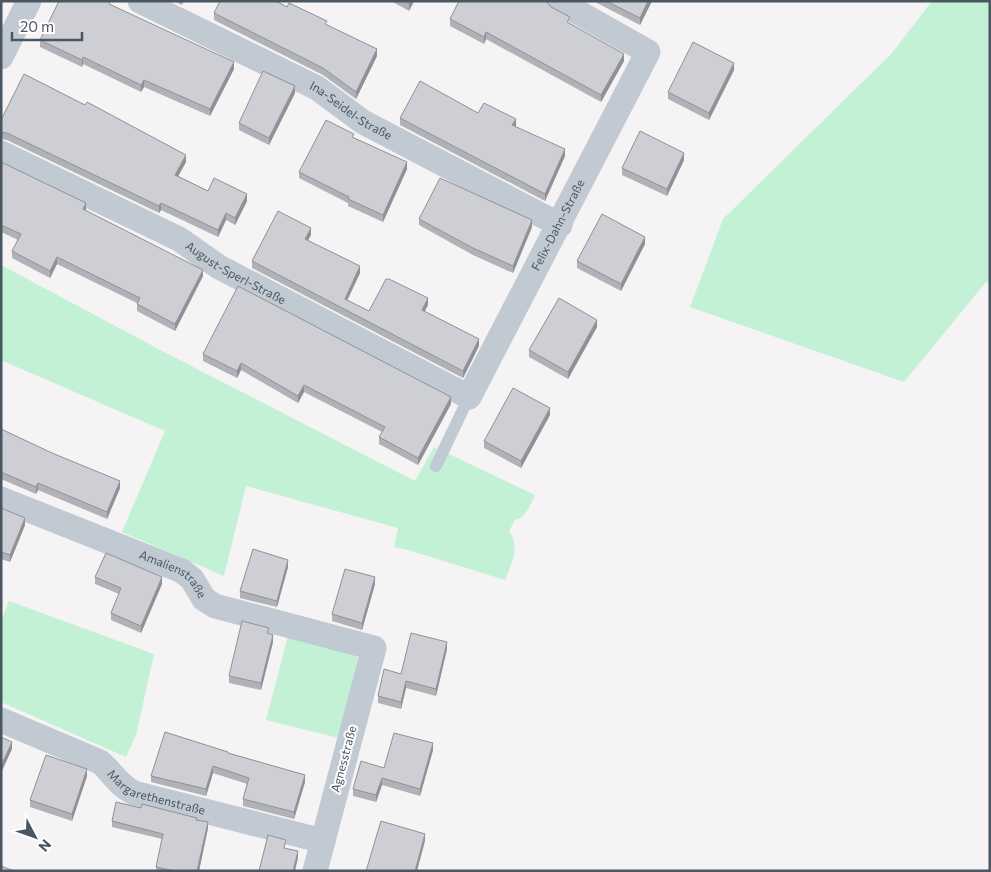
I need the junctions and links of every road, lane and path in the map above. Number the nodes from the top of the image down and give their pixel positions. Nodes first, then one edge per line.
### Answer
1 (29, 1) edge
2 (140, 1) edge
3 (558, 1) edge
4 (1, 57) edge
5 (1, 153) edge
6 (560, 225) junction
7 (469, 397) junction
8 (436, 466) dead end
9 (1, 499) edge
10 (374, 648) joint
11 (1, 720) edge
12 (323, 840) junction
13 (315, 871) edge

1 - 4 street
2 - 6 street, Ina-Seidel-Straße
3 - 6 street, Felix-Dahn-Straße
5 - 7 street, August-Sperl-Straße
6 - 7 street, Felix-Dahn-Straße
7 - 8 lane
9 - 10 street, Amalienstraße
10 - 12 street, Agnesstraße
11 - 12 street, Margarethenstraße
12 - 13 street, Agnesstraße

